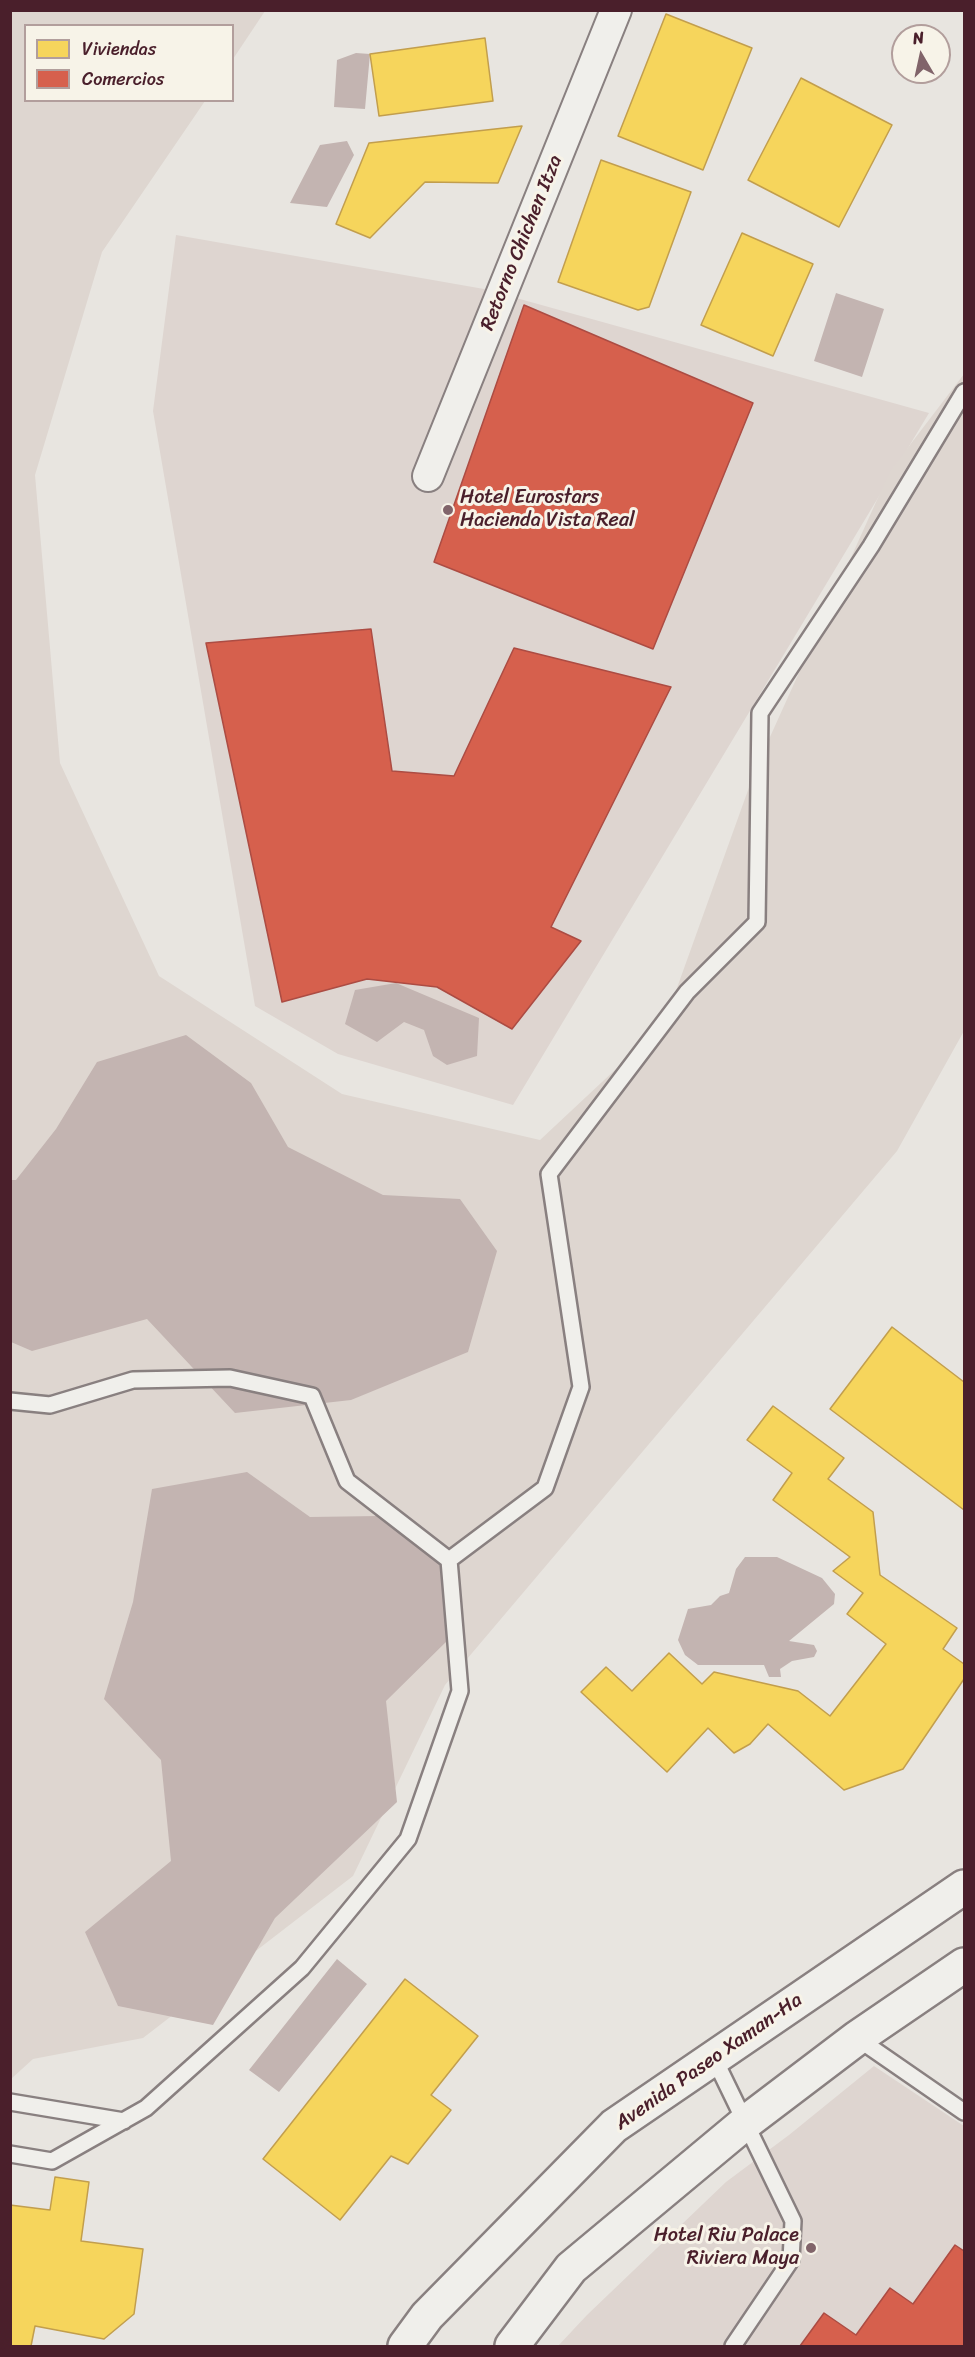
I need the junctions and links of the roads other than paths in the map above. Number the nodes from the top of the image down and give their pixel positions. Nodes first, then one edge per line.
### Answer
1 (616, 10) edge
2 (964, 392) edge
3 (428, 476) dead end
4 (10, 1401) edge
5 (449, 1560) junction
6 (964, 1887) edge
7 (964, 1965) edge
8 (856, 2038) junction
9 (714, 2058) junction
10 (10, 2102) edge
11 (964, 2110) edge
12 (124, 2121) junction
13 (745, 2123) junction
14 (10, 2154) edge
15 (405, 2346) edge
16 (512, 2346) edge
17 (733, 2346) edge

1 - 3 street, Retorno Chichen Itza
2 - 5 lane
4 - 5 lane
5 - 12 lane
6 - 9 main road, Avenida Paseo Xaman-Ha
7 - 8 main road
8 - 11 lane
8 - 13 main road
9 - 13 lane
9 - 15 main road, Avenida Paseo Xaman-Ha
10 - 12 lane
12 - 14 lane
13 - 16 main road
13 - 17 lane

